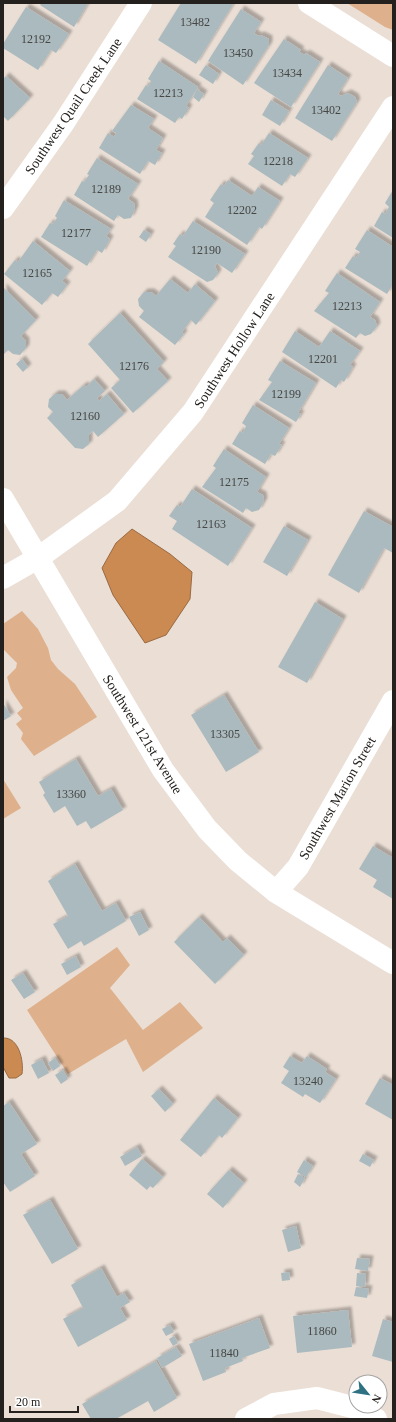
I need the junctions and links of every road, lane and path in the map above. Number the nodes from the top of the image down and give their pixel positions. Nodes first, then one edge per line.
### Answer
1 (141, 3) edge
2 (309, 3) edge
3 (393, 56) edge
4 (393, 107) edge
5 (3, 208) edge
6 (3, 499) edge
7 (38, 558) junction
8 (3, 578) edge
9 (393, 701) edge
10 (276, 892) junction
11 (393, 963) edge
12 (246, 1419) edge
13 (376, 1419) edge

1 - 5 street, Southwest Quail Creek Lane
2 - 3 street
4 - 7 street, Southwest Hollow Lane
6 - 7 street, Southwest 121st Avenue
7 - 8 street, Southwest Hollow Lane
7 - 10 street, Southwest 121st Avenue
9 - 10 street, Southwest Marion Street
10 - 11 street, Southwest 121st Avenue
12 - 13 street

